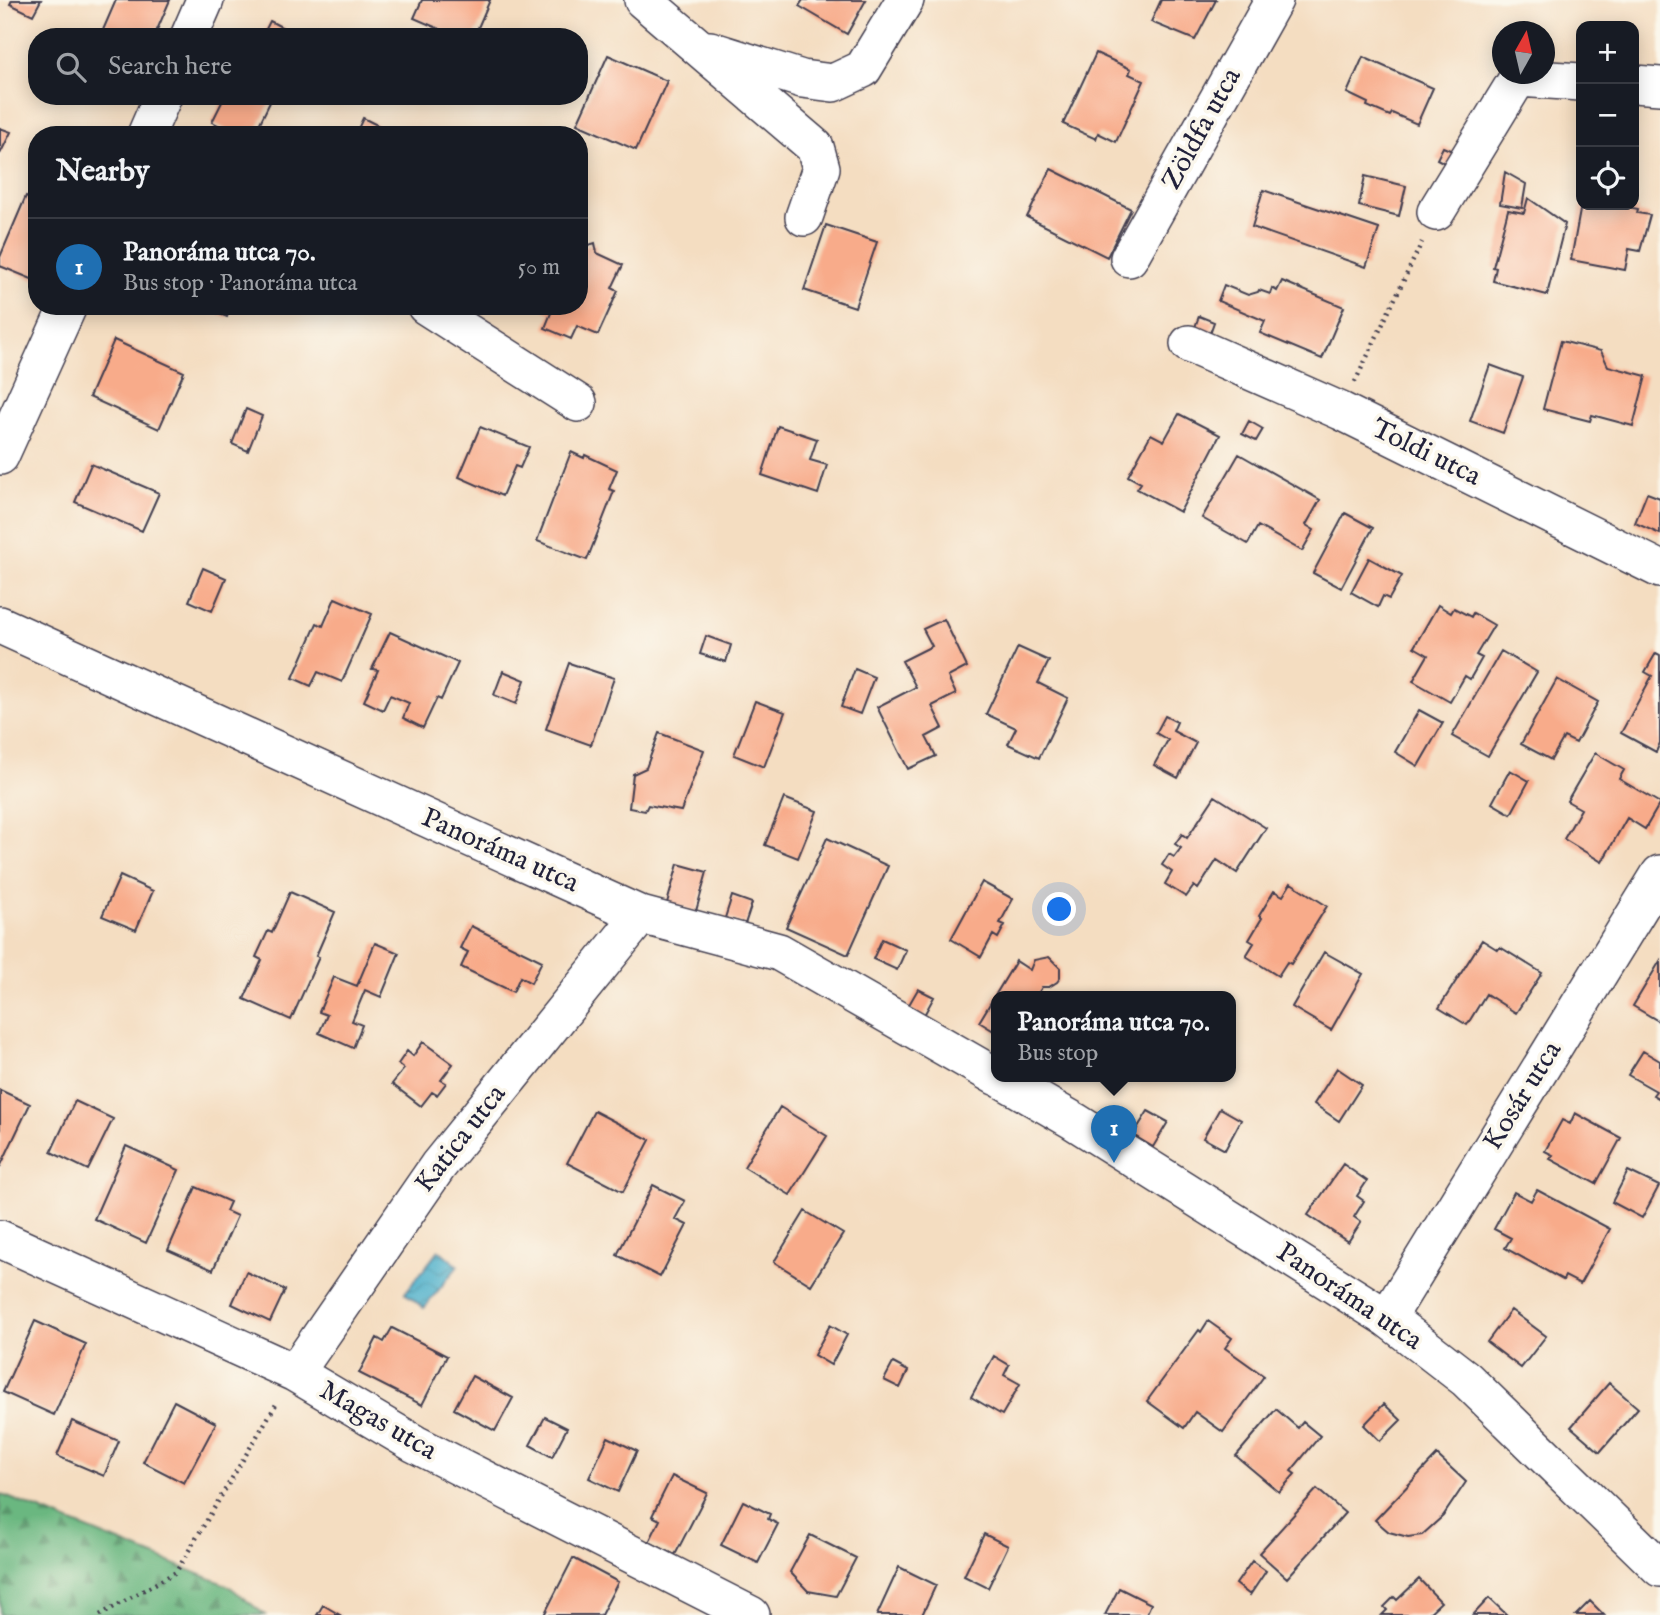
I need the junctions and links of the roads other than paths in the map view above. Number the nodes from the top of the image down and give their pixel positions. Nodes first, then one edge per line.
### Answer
1 (205, 0) edge
2 (643, 0) edge
3 (905, 0) edge
4 (1274, 0) edge
5 (193, 28) edge
6 (696, 46) junction
7 (1576, 82) edge
8 (1639, 84) edge
9 (1660, 86) edge
10 (160, 105) edge
11 (153, 126) edge
12 (1436, 212) road end
13 (804, 217) dead end
14 (1129, 258) dead end
15 (64, 315) edge
16 (440, 315) edge
17 (1189, 344) dead end
18 (578, 403) dead end
19 (0, 456) edge
20 (1660, 569) edge
21 (0, 625) edge
22 (1660, 874) edge
23 (641, 915) junction
24 (991, 1074) edge
25 (1006, 1082) edge
26 (0, 1239) edge
27 (1387, 1318) junction
28 (295, 1373) junction
29 (1660, 1568) edge
30 (751, 1615) edge

1 - 5 street
2 - 6 street
3 - 6 street
4 - 14 street, Zöldfa utca
6 - 13 street
7 - 12 street
8 - 9 street
10 - 11 street
15 - 19 street
16 - 18 street
17 - 20 street, Toldi utca
21 - 23 street, Panoráma utca
22 - 27 street, Kosár utca
23 - 24 street, Panoráma utca
23 - 28 street, Katica utca
25 - 27 street, Panoráma utca
26 - 28 street, Magas utca
27 - 29 street, Panoráma utca
28 - 30 street, Magas utca

